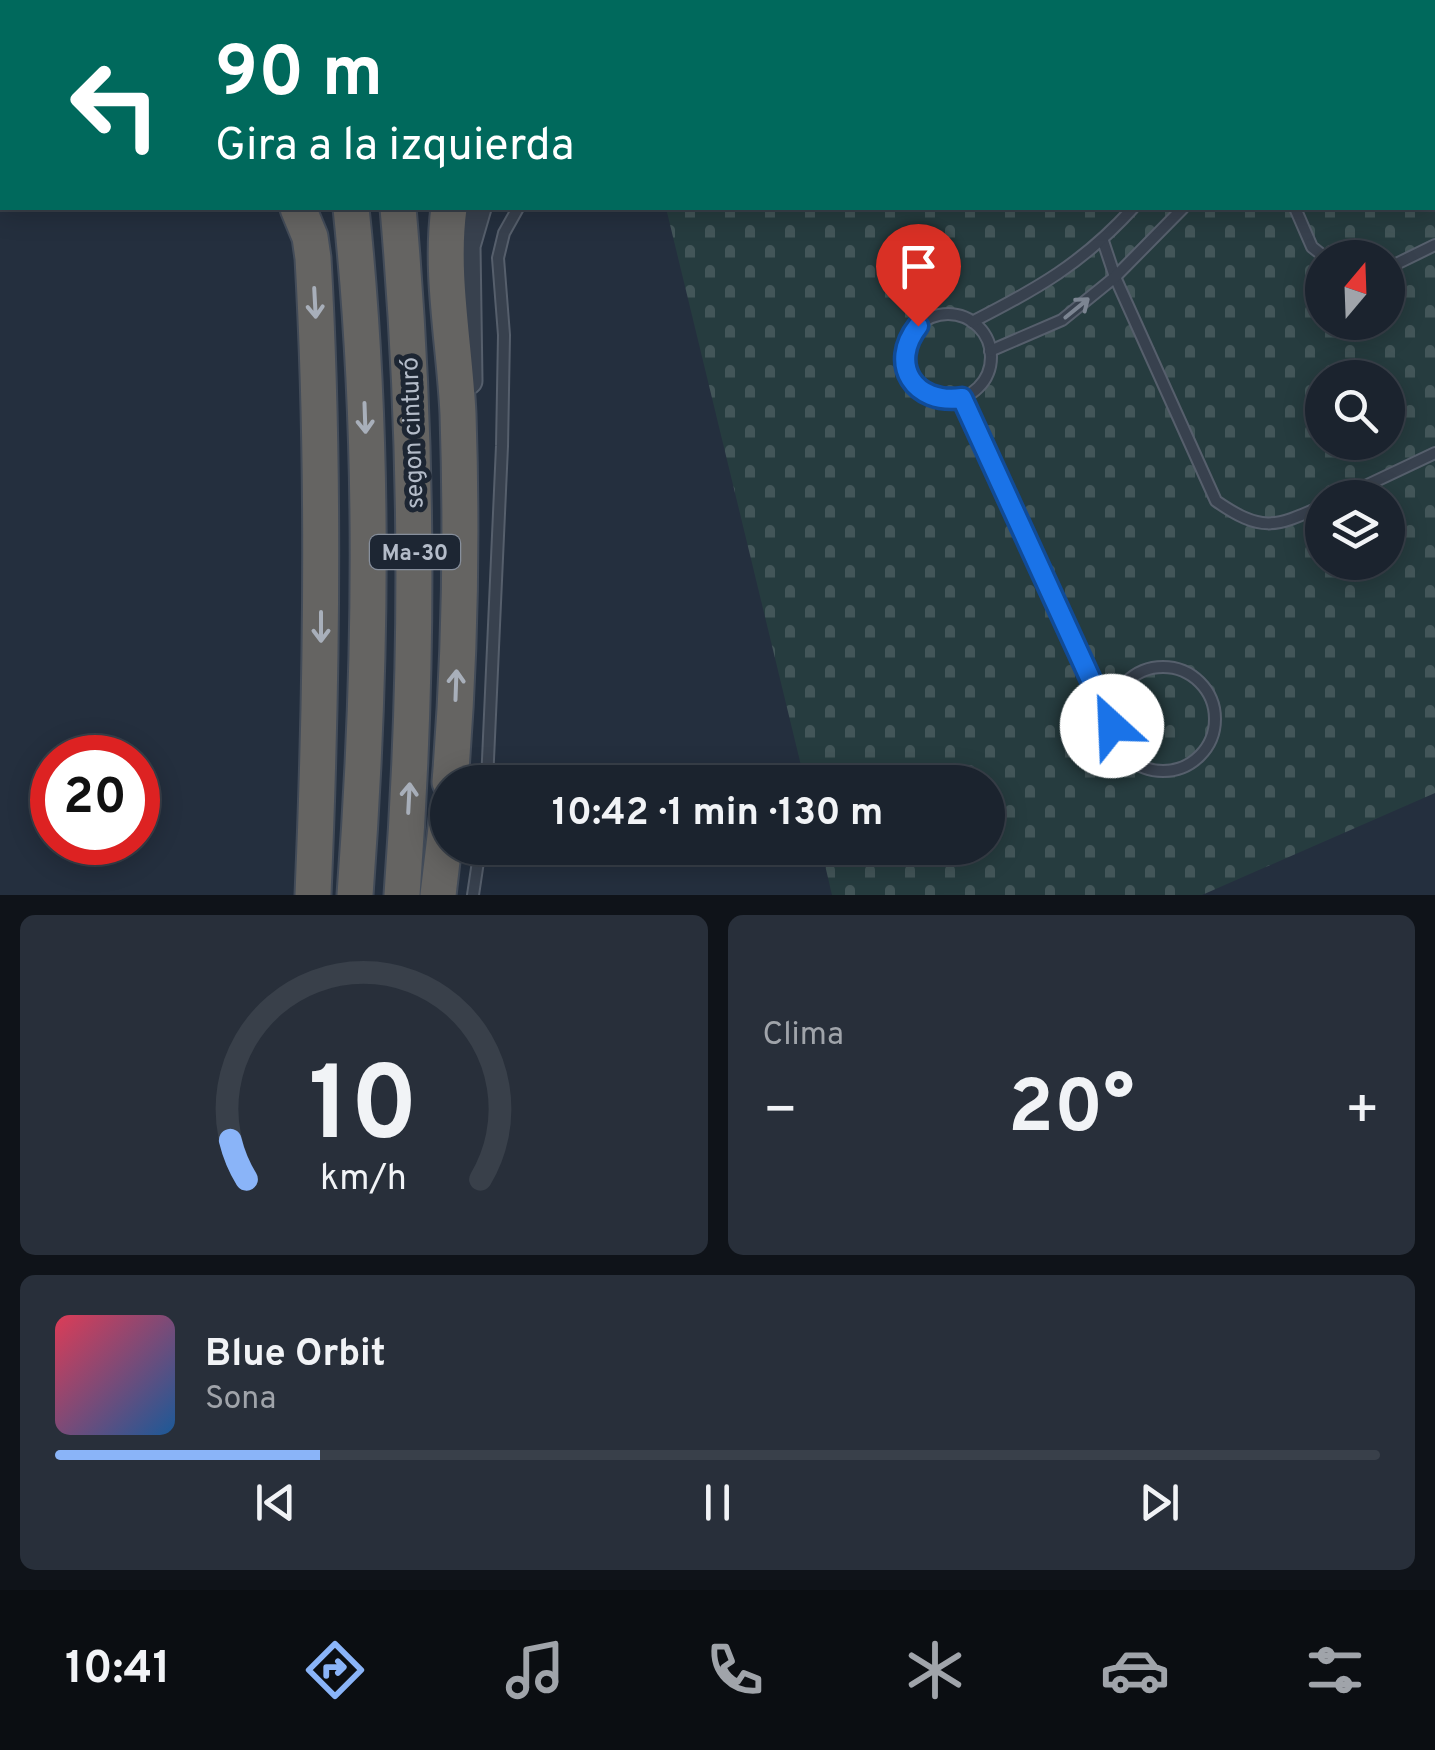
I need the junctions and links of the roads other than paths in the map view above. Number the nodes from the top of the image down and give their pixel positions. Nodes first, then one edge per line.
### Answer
1 (299, 210) edge
2 (398, 210) edge
3 (449, 210) edge
4 (477, 210) edge
5 (517, 210) edge
6 (1131, 210) edge
7 (1181, 210) edge
8 (1296, 210) edge
9 (352, 212) edge
10 (1309, 240) edge
11 (1103, 242) junction
12 (1435, 246) edge
13 (1405, 260) edge
14 (1115, 277) junction
15 (972, 322) junction
16 (990, 351) junction
17 (962, 398) junction
18 (1435, 454) edge
19 (460, 465) junction
20 (1379, 480) edge
21 (1305, 514) edge
22 (1112, 726) junction
23 (451, 765) edge
24 (488, 765) edge
25 (442, 865) edge
26 (477, 865) edge
27 (313, 895) edge
28 (355, 895) edge
29 (402, 895) edge
30 (438, 895) edge
31 (473, 895) edge

1 -> 27 highway
29 -> 2 highway, segon cinturó / Ma-30
3 - 19 highway
4 - 19 street
5 - 24 lane
6 - 11 lane
7 - 14 lane
8 - 10 lane
9 -> 28 highway, segon cinturó / Ma-30
11 - 14 lane
11 - 15 lane
12 - 13 lane
16 -> 14 lane
14 - 21 lane
15 - 16 lane
15 - 17 lane
16 - 17 lane
17 - 22 lane
18 - 20 lane
23 -> 19 highway
22 - 22 lane
25 - 30 highway
26 - 31 lane

